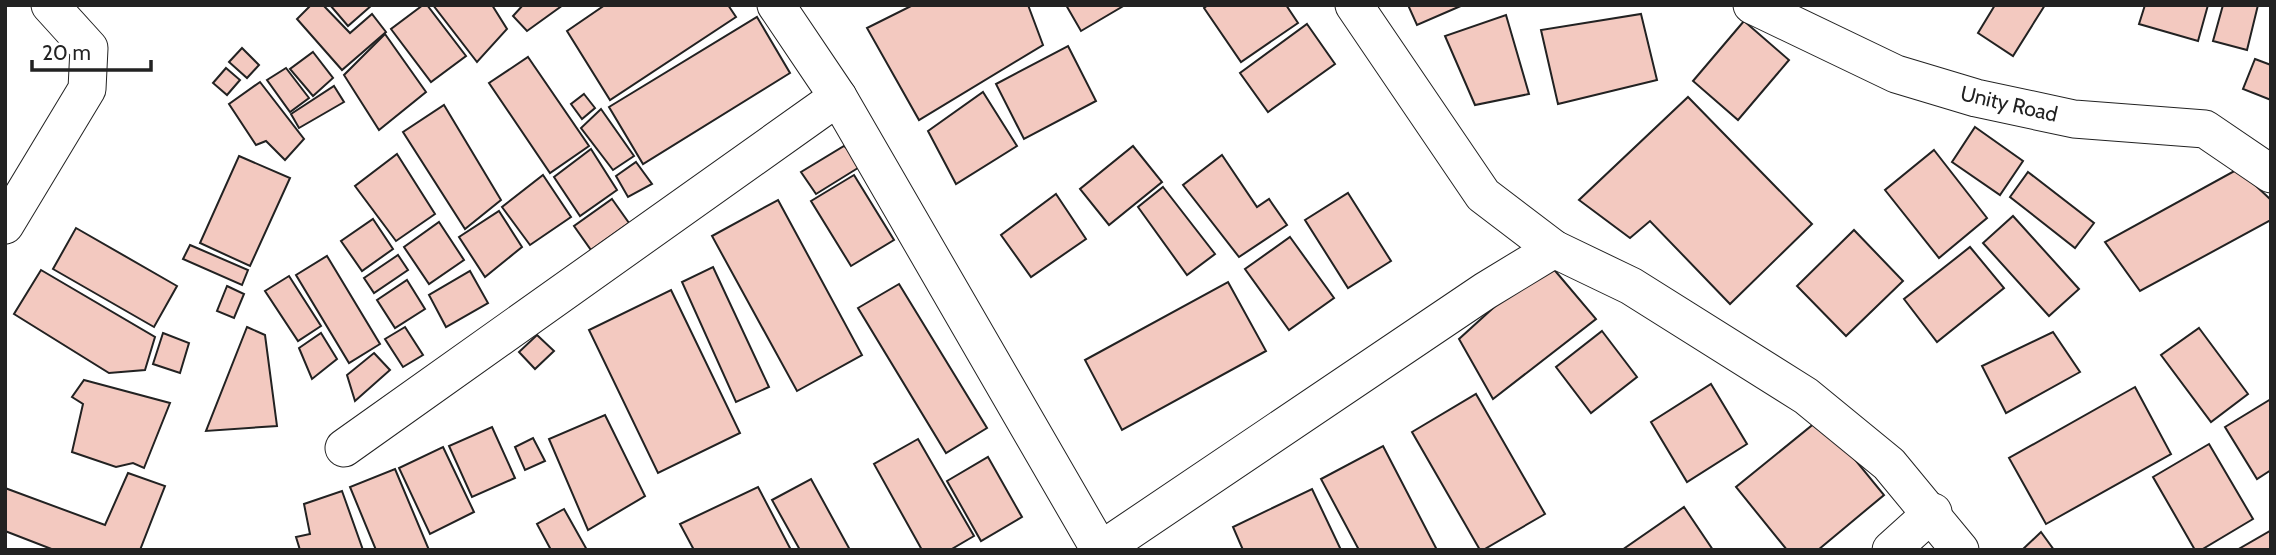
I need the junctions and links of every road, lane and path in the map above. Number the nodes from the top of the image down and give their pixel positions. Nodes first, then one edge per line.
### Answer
1 (50, 5) edge
2 (776, 5) edge
3 (1354, 5) edge
4 (1752, 5) edge
5 (838, 97) junction
6 (2271, 174) edge
7 (5, 225) edge
8 (1554, 249) junction
9 (344, 448) dead end
10 (1933, 512) junction
11 (1101, 550) edge
12 (1891, 550) edge
13 (1961, 550) edge

1 - 7 street
2 - 5 street
3 - 8 street
4 - 6 street, Unity Road
5 - 9 street
5 - 11 street
8 - 10 street
8 - 11 street
10 - 12 street
10 - 13 street

